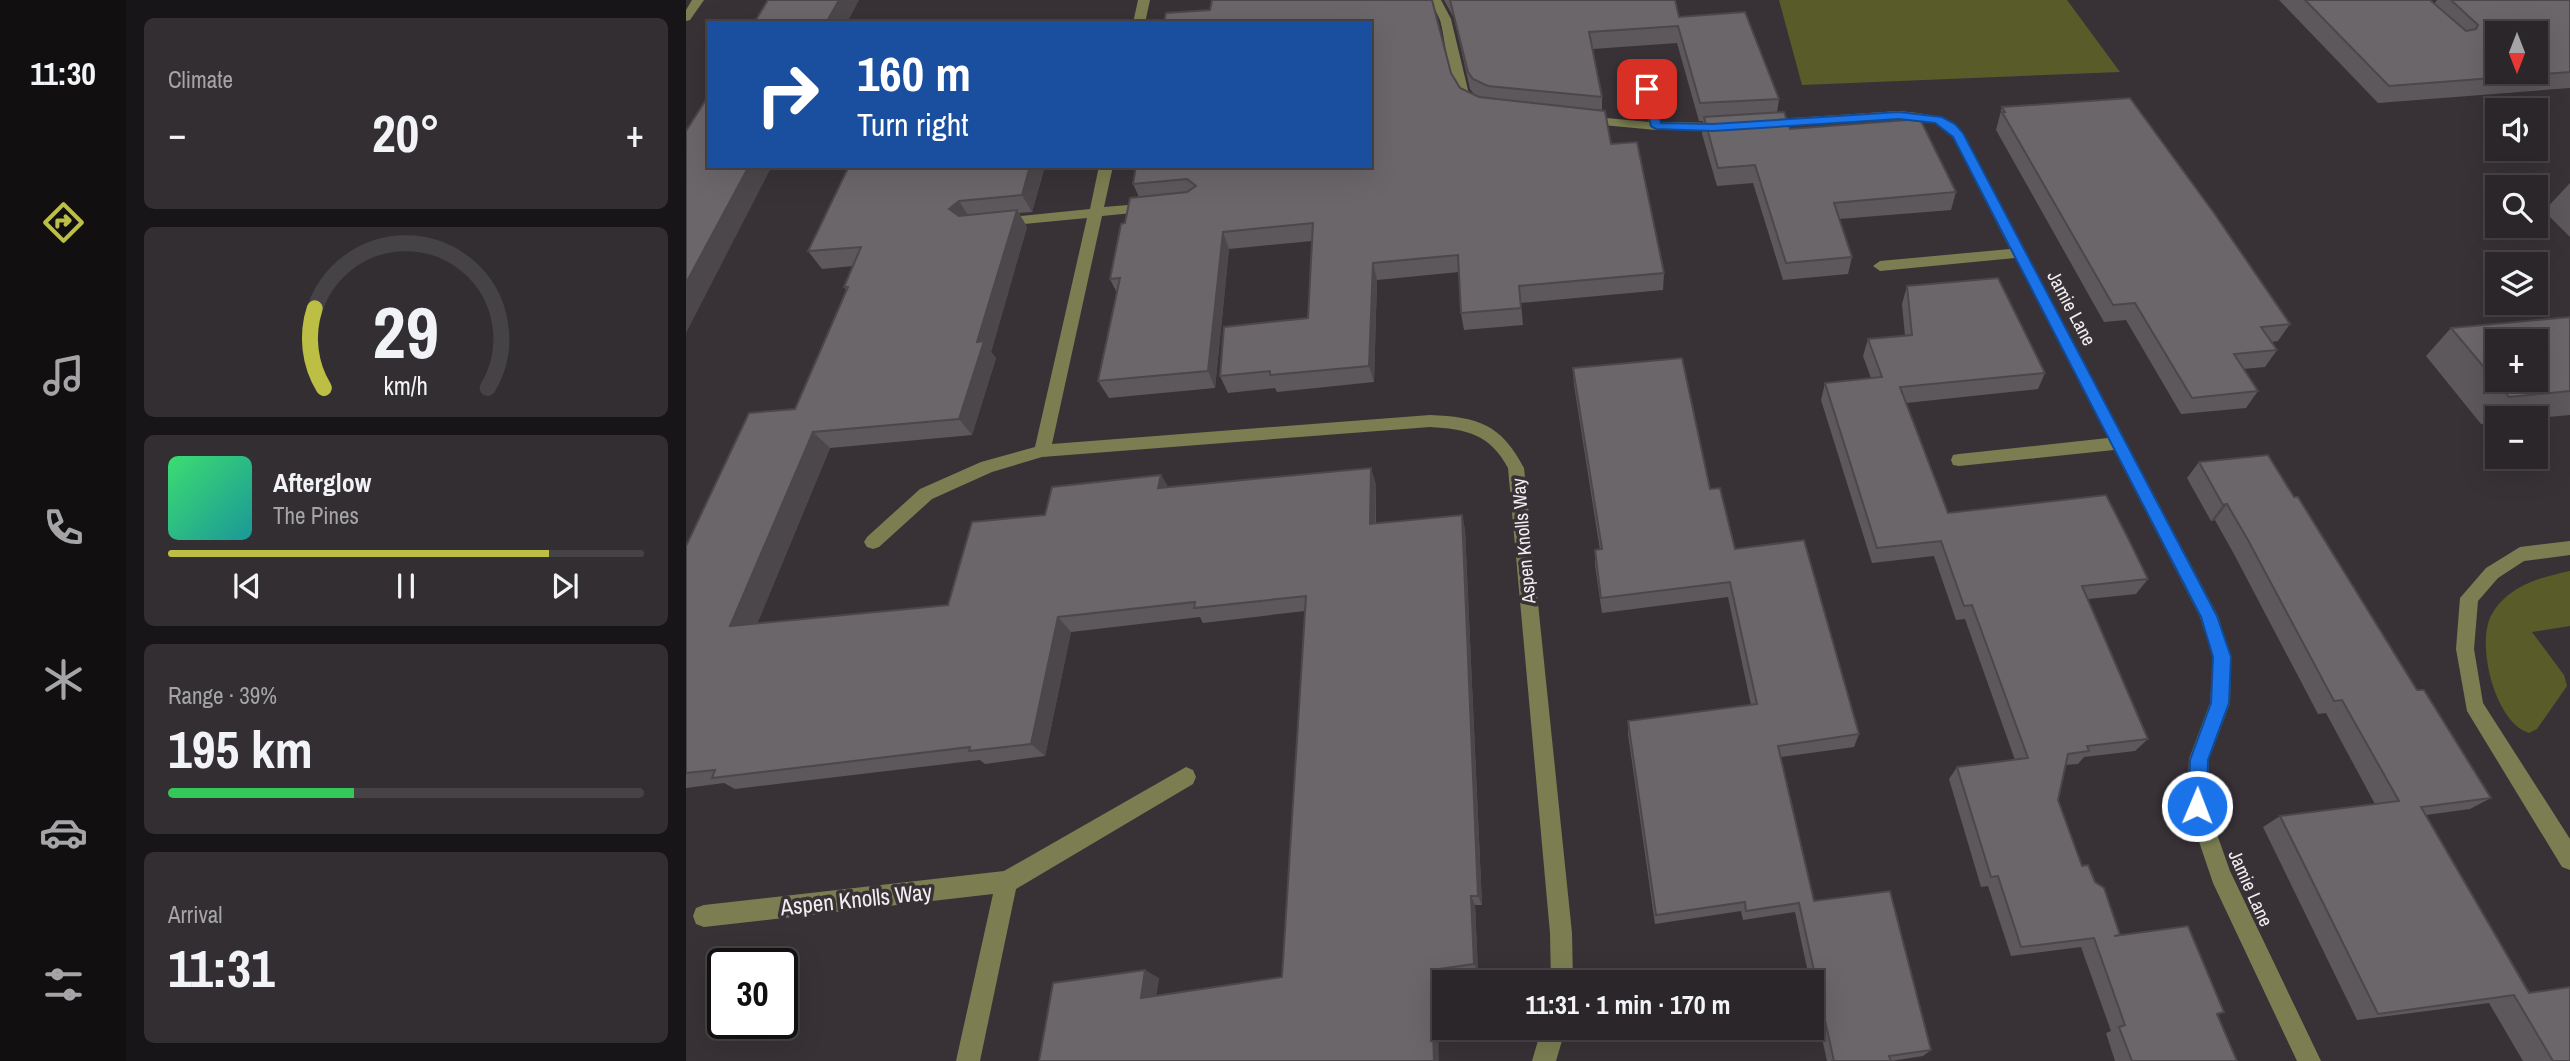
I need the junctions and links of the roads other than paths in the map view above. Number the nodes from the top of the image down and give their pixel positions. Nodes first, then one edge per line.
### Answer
1 (698, 0) edge
2 (1144, 0) edge
3 (1435, 0) edge
4 (686, 18) edge
5 (1139, 21) edge
6 (1643, 70) dead end
7 (1494, 110) edge
8 (1572, 119) edge
9 (1656, 126) junction
10 (1106, 168) edge
11 (1169, 206) edge
12 (1096, 213) junction
13 (983, 224) edge
14 (2020, 253) junction
15 (1880, 266) dead end
16 (2119, 443) junction
17 (1042, 451) junction
18 (1959, 460) dead end
19 (873, 542) dead end
20 (2570, 548) edge
21 (1186, 778) dead end
22 (2570, 859) edge
23 (1007, 882) junction
24 (704, 916) dead end
25 (1562, 970) edge
26 (1550, 1040) edge
27 (968, 1061) edge
28 (1544, 1061) edge
29 (2308, 1061) edge

1 - 4 street
2 - 5 street
3 - 7 street
6 - 9 street
8 - 9 street, Jamie Lane
9 - 14 street, Jamie Lane
10 - 12 street
11 - 12 street
12 - 13 street
12 - 17 street
14 - 15 street
14 - 16 street, Jamie Lane
16 - 18 street
16 - 29 street, Jamie Lane
17 - 19 street, Aspen Knolls Way
17 - 25 street, Aspen Knolls Way
20 - 22 street
21 - 23 street, Aspen Knolls Way
23 - 24 street, Aspen Knolls Way
23 - 27 street
26 - 28 street

